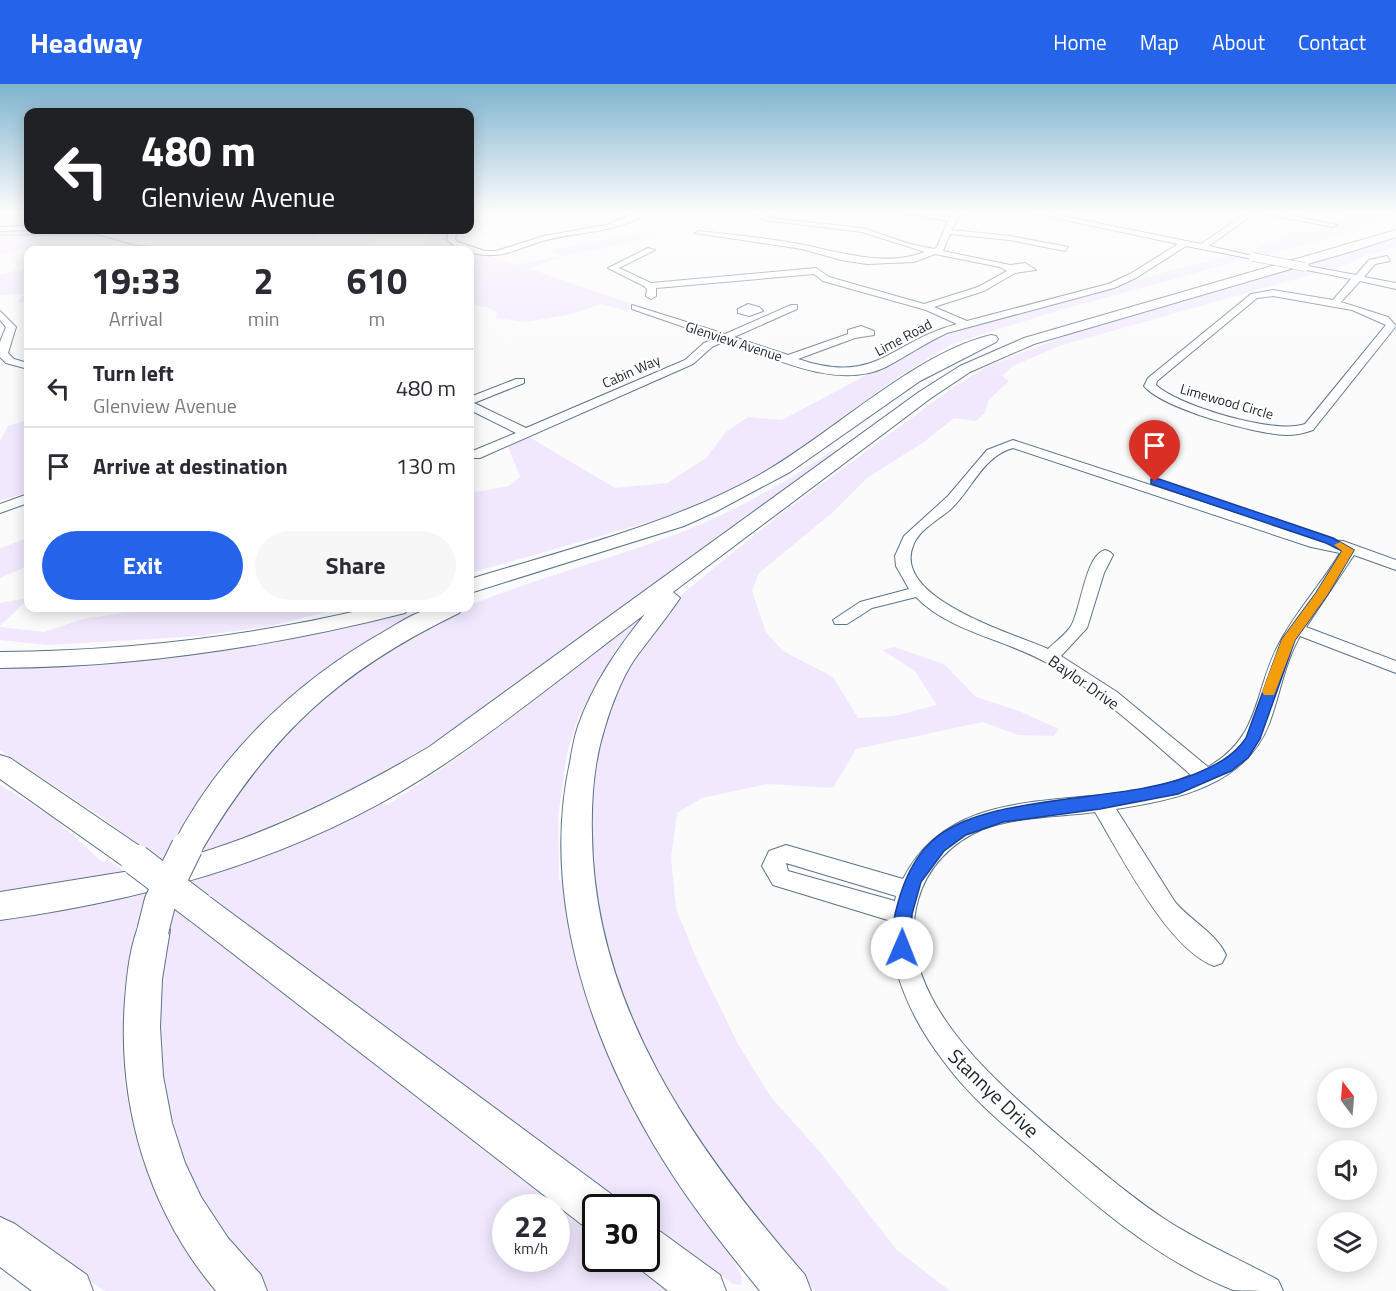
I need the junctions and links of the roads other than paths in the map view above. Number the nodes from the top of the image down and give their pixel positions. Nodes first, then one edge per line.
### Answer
1 (619, 269) edge
2 (1011, 269) edge
3 (1144, 269) edge
4 (1234, 269) edge
5 (1276, 269) edge
6 (1310, 269) edge
7 (1367, 269) edge
8 (816, 272) joint
9 (1359, 278) junction
10 (1336, 281) junction
11 (650, 286) junction
12 (1396, 286) edge
13 (1123, 299) dead end
14 (1316, 300) junction
15 (1334, 304) junction
16 (802, 306) dead end
17 (924, 307) junction
18 (754, 313) dead end
19 (0, 314) edge
20 (769, 318) junction
21 (965, 324) junction
22 (854, 335) dead end
23 (1002, 335) dead end
24 (725, 338) junction
25 (788, 359) junction
26 (24, 365) edge
27 (833, 371) joint
28 (520, 381) dead end
29 (474, 402) edge
30 (474, 406) edge
31 (526, 434) junction
32 (475, 455) dead end
33 (24, 500) edge
34 (0, 509) edge
35 (677, 522) junction
36 (752, 523) junction
37 (1349, 550) junction
38 (1105, 555) dead end
39 (1396, 565) edge
40 (474, 585) edge
41 (919, 591) junction
42 (474, 598) edge
43 (380, 612) edge
44 (443, 612) edge
45 (841, 620) dead end
46 (1296, 629) junction
47 (1050, 657) junction
48 (0, 660) edge
49 (1396, 667) edge
50 (0, 765) edge
51 (1204, 776) junction
52 (1100, 802) junction
53 (910, 890) junction
54 (0, 906) edge
55 (903, 914) junction
56 (1214, 955) dead end
57 (582, 1198) edge
58 (0, 1239) edge
59 (660, 1258) edge
60 (71, 1291) edge
61 (245, 1291) edge
62 (704, 1291) edge
63 (789, 1291) edge
64 (1268, 1291) edge

1 - 11 street
2 - 17 street
3 - 21 street, Lime Road
4 - 13 highway
5 - 36 highway
6 - 10 street, bridge
7 - 9 street
8 - 11 street
8 - 17 street
9 - 10 street
9 - 12 street
9 - 15 street
10 - 14 street
11 - 24 street, Glenview Avenue
14 - 15 street, Limewood Circle
14 - 15 street, Limewood Circle
16 - 20 street, Cabin Way
17 - 21 street
18 - 20 street
19 - 26 street
20 - 24 street, Cabin Way
21 - 27 street, Lime Road
22 - 25 street
23 - 35 highway
24 - 25 street, Glenview Avenue
24 - 31 street, Cabin Way
25 - 27 street, Glenview Avenue
28 - 29 street
30 - 31 street
31 - 32 street, Cabin Way
33 - 34 street
35 - 40 highway
35 - 42 highway
36 - 54 highway
36 - 63 highway
37 - 39 street
37 - 41 street
37 - 46 street, Stannye Drive
38 - 47 street
41 - 45 street
41 - 47 street, Baylor Drive
43 - 48 highway
44 - 61 highway, bridge
46 - 49 street
46 - 51 street, Stannye Drive
47 - 51 street, Baylor Drive
50 - 57 highway, bridge
51 - 52 street, Stannye Drive
52 - 53 street, Stannye Drive
52 - 56 street
53 - 55 street, Stannye Drive
53 - 55 street
55 - 64 street, Stannye Drive
58 - 60 highway
59 - 62 highway

